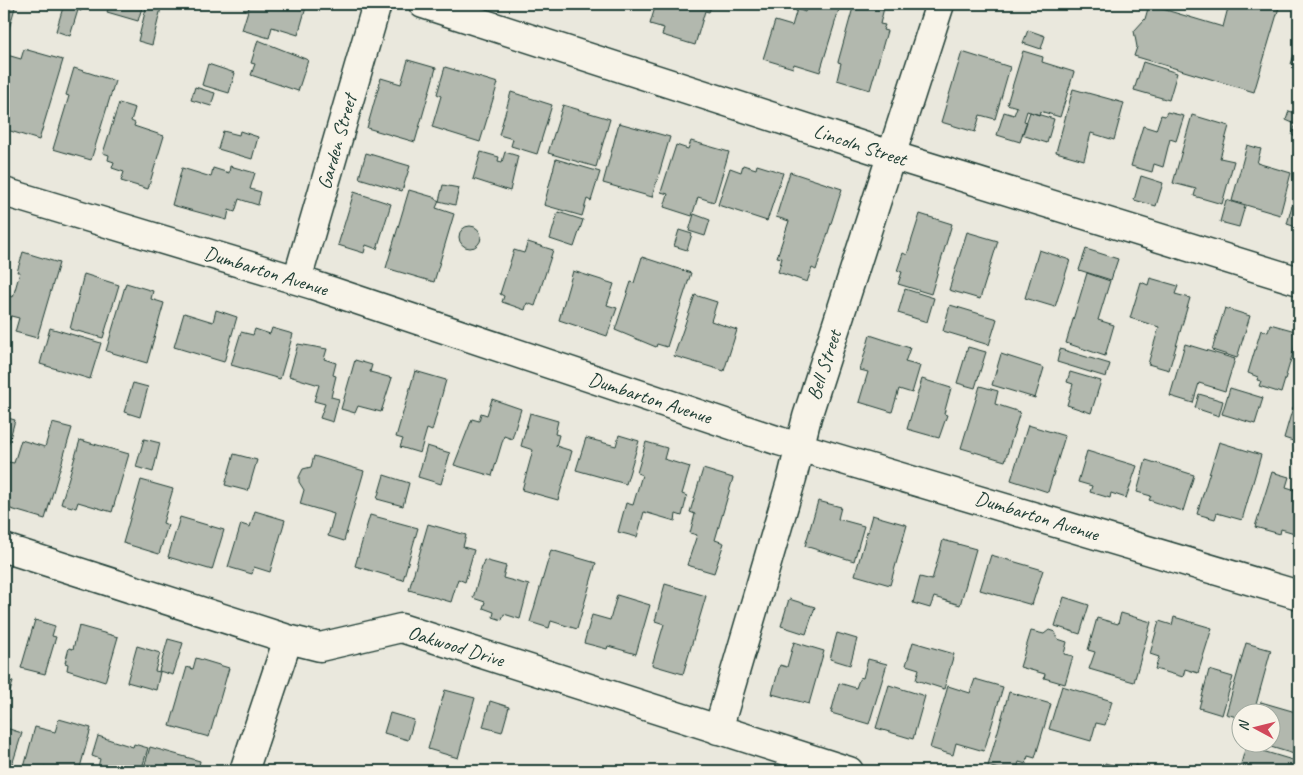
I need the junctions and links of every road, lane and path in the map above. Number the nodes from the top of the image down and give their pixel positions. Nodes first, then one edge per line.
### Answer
1 (377, 4) edge
2 (423, 4) edge
3 (940, 4) edge
4 (891, 155) junction
5 (4, 192) edge
6 (297, 280) junction
7 (1299, 281) edge
8 (800, 446) junction
9 (4, 548) edge
10 (1299, 595) edge
11 (288, 640) junction
12 (718, 730) junction
13 (244, 771) edge
14 (849, 771) edge

1 - 6 street, Garden Street
2 - 4 street, Lincoln Street
3 - 4 street, Bell Street
4 - 7 street, Lincoln Street
4 - 8 street, Bell Street
5 - 6 street, Dumbarton Avenue
6 - 8 street, Dumbarton Avenue
8 - 10 street, Dumbarton Avenue
8 - 12 street, Bell Street
9 - 11 street, Oakwood Drive
11 - 12 street, Oakwood Drive
11 - 13 street
12 - 14 street, Oakwood Drive

